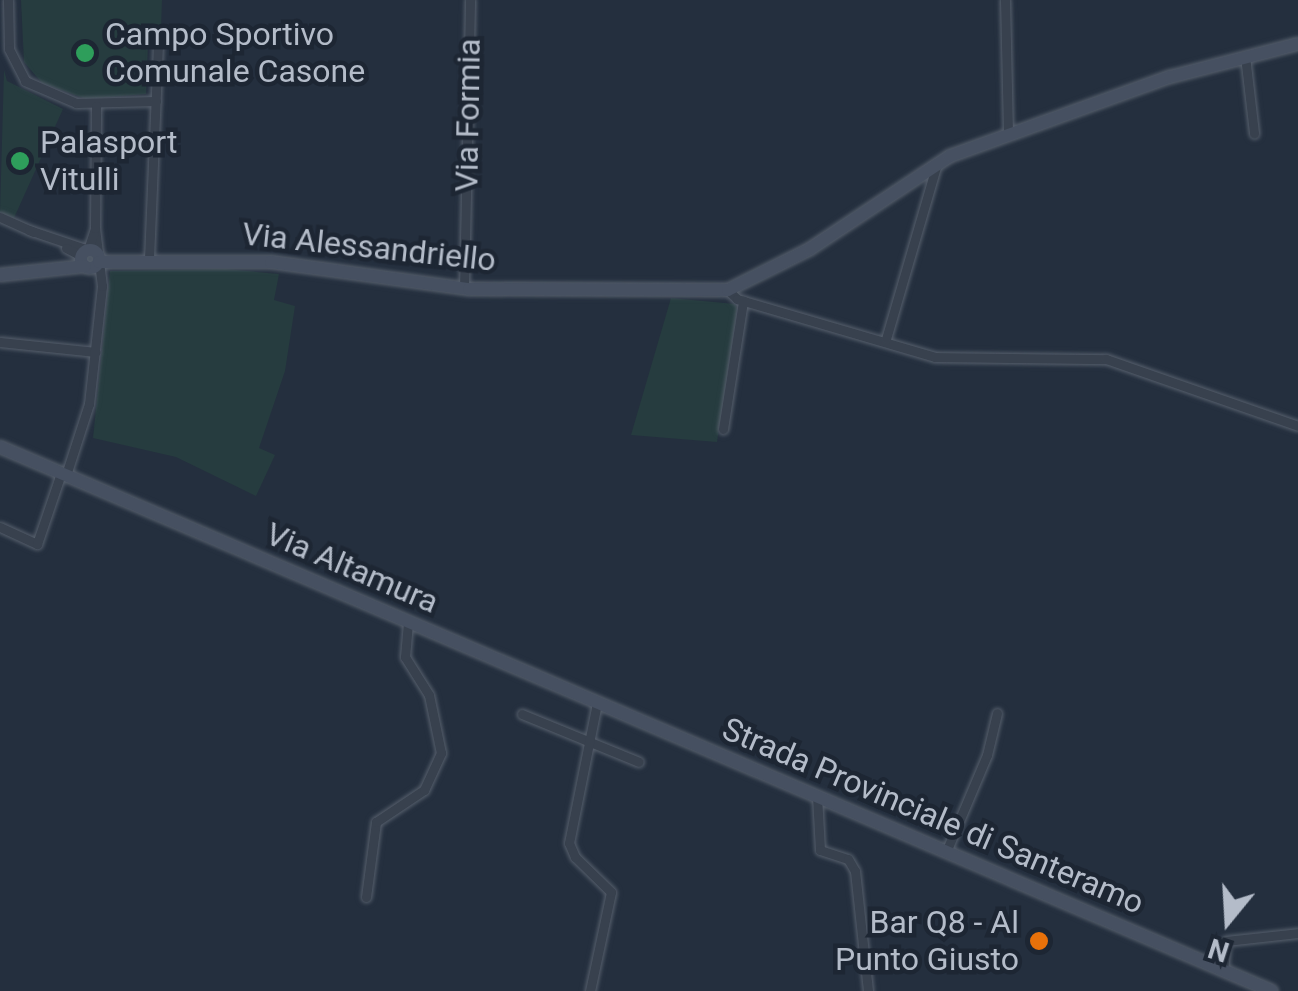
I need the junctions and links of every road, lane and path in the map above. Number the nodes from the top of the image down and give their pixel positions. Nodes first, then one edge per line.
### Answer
1 (8, 0) edge
2 (470, 0) edge
3 (1005, 0) edge
4 (1298, 44) edge
5 (158, 45) dead end
6 (1245, 56) junction
7 (156, 100) junction
8 (96, 106) junction
9 (1254, 133) dead end
10 (1008, 134) junction
11 (938, 163) junction
12 (0, 217) edge
13 (91, 259) junction
14 (149, 259) junction
15 (0, 275) edge
16 (464, 289) junction
17 (728, 290) junction
18 (742, 301) junction
19 (886, 339) junction
20 (0, 342) edge
21 (95, 352) junction
22 (1298, 426) edge
23 (722, 429) dead end
24 (0, 447) edge
25 (64, 474) junction
26 (0, 527) edge
27 (408, 622) junction
28 (597, 703) junction
29 (522, 714) dead end
30 (997, 714) dead end
31 (586, 736) junction
32 (683, 739) joint
33 (639, 762) dead end
34 (817, 796) junction
35 (946, 852) junction
36 (366, 897) dead end
37 (1298, 932) edge
38 (1224, 970) junction
39 (1251, 987) edge
40 (590, 991) edge
41 (868, 991) edge
42 (1272, 991) edge

1 - 8 street
2 - 16 street, Via Formia
3 - 10 street
4 - 6 main road
5 - 7 street
6 - 9 street
6 - 10 main road
7 - 8 street
7 - 14 street
8 - 13 street
10 - 11 main road
11 - 17 main road
11 - 19 street
12 - 13 street
13 - 14 main road, Via Alessandriello
13 - 15 main road, Via Alessandriello
13 - 21 street
14 - 16 main road, Via Alessandriello
16 - 17 main road, Via Alessandriello
17 - 18 street
18 - 19 street
18 - 23 street
19 - 22 street
20 - 21 street
21 - 25 street
24 - 25 main road, Via Altamura
25 - 26 street
25 - 27 main road, Via Altamura
27 - 28 main road, Via Altamura
27 - 36 street
28 - 31 street
28 - 32 main road, Via Altamura
29 - 31 street
30 - 35 street
31 - 33 street
31 - 40 street
32 - 34 main road, Strada Provinciale di Santeramo
34 - 35 main road, Strada Provinciale di Santeramo
34 - 41 street
35 - 38 main road, Strada Provinciale di Santeramo
37 - 38 street
38 - 39 main road, Strada Provinciale di Santeramo
39 - 42 main road, Strada Provinciale di Santeramo

